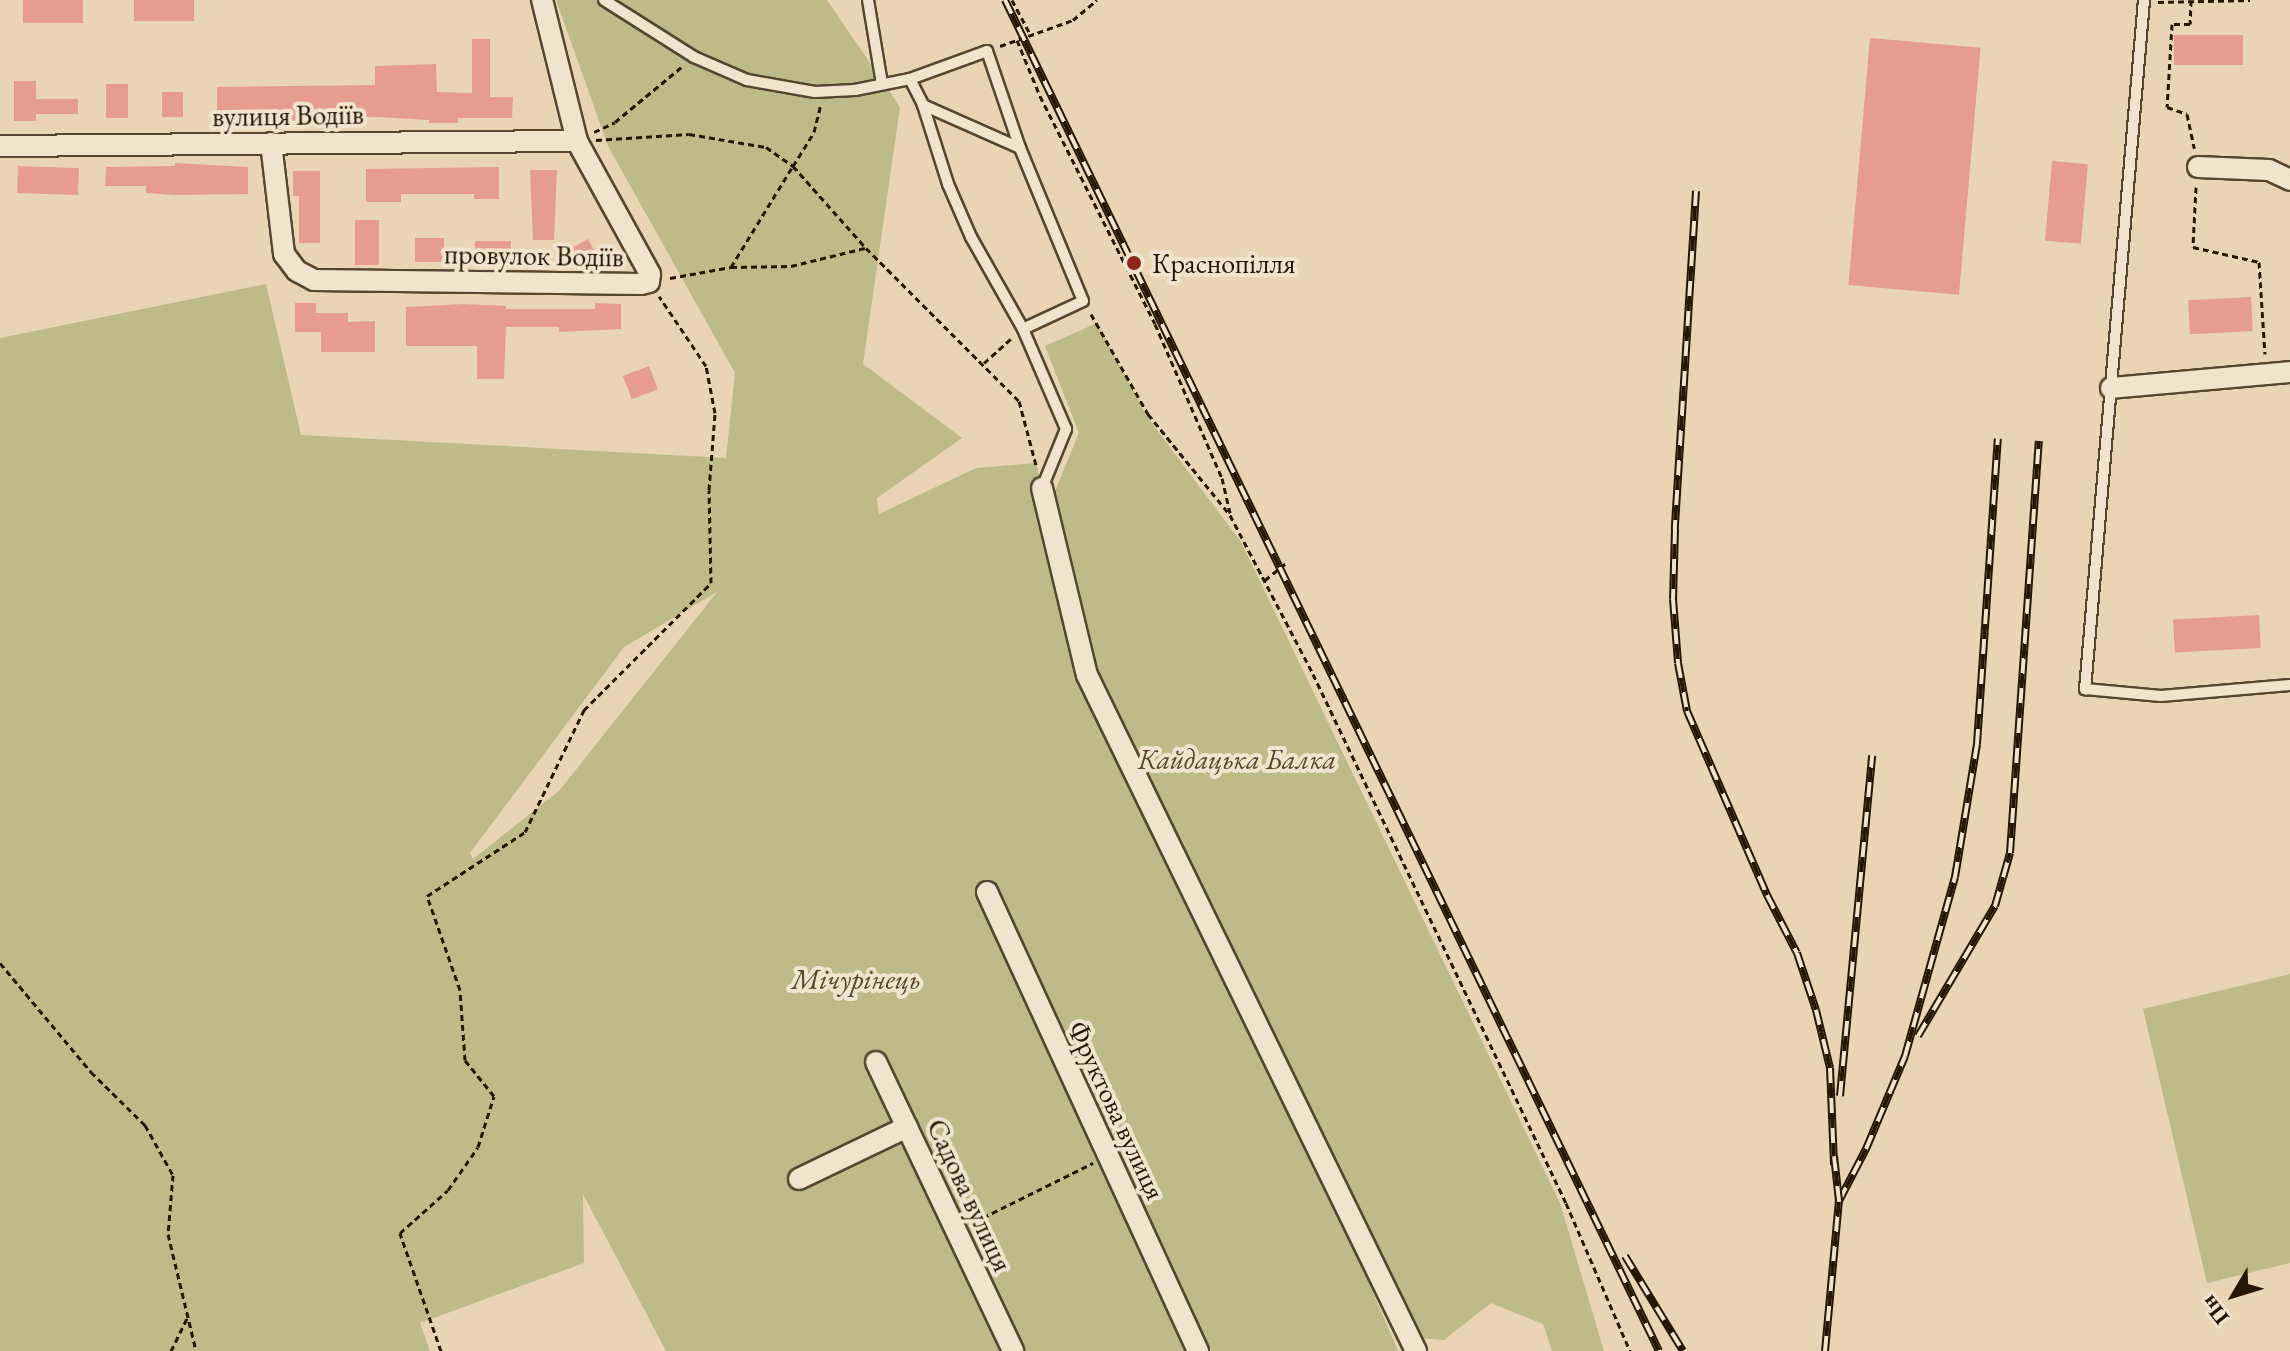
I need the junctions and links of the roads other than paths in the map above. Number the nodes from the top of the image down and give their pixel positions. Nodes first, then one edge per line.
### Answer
1 (542, 0) edge
2 (604, 0) edge
3 (868, 0) edge
4 (2144, 1) edge
5 (910, 79) junction
6 (882, 84) junction
7 (923, 105) junction
8 (577, 141) junction
9 (271, 143) junction
10 (0, 146) edge
11 (1020, 148) junction
12 (2198, 167) dead end
13 (2290, 180) edge
14 (1023, 329) junction
15 (2290, 372) edge
16 (2111, 388) junction
17 (1042, 488) joint
18 (2290, 685) edge
19 (987, 892) dead end
20 (876, 1062) dead end
21 (907, 1127) junction
22 (799, 1179) dead end
23 (1013, 1351) edge
24 (1198, 1351) edge
25 (1416, 1351) edge

1 - 8 street, провулок Водіїв
2 - 6 lane
3 - 6 lane
4 - 16 lane
5 - 6 lane
5 - 7 lane
5 - 11 lane
7 - 11 lane
7 - 14 lane
8 - 9 street, вулиця Водіїв
8 - 9 street, провулок Водіїв
9 - 10 street, вулиця Водіїв
11 - 14 lane
12 - 13 street
14 - 17 lane
15 - 16 street
16 - 18 lane
17 - 25 street
19 - 24 street, Фруктова вулиця
20 - 21 street, Садова вулиця
21 - 22 street
21 - 23 street, Садова вулиця

